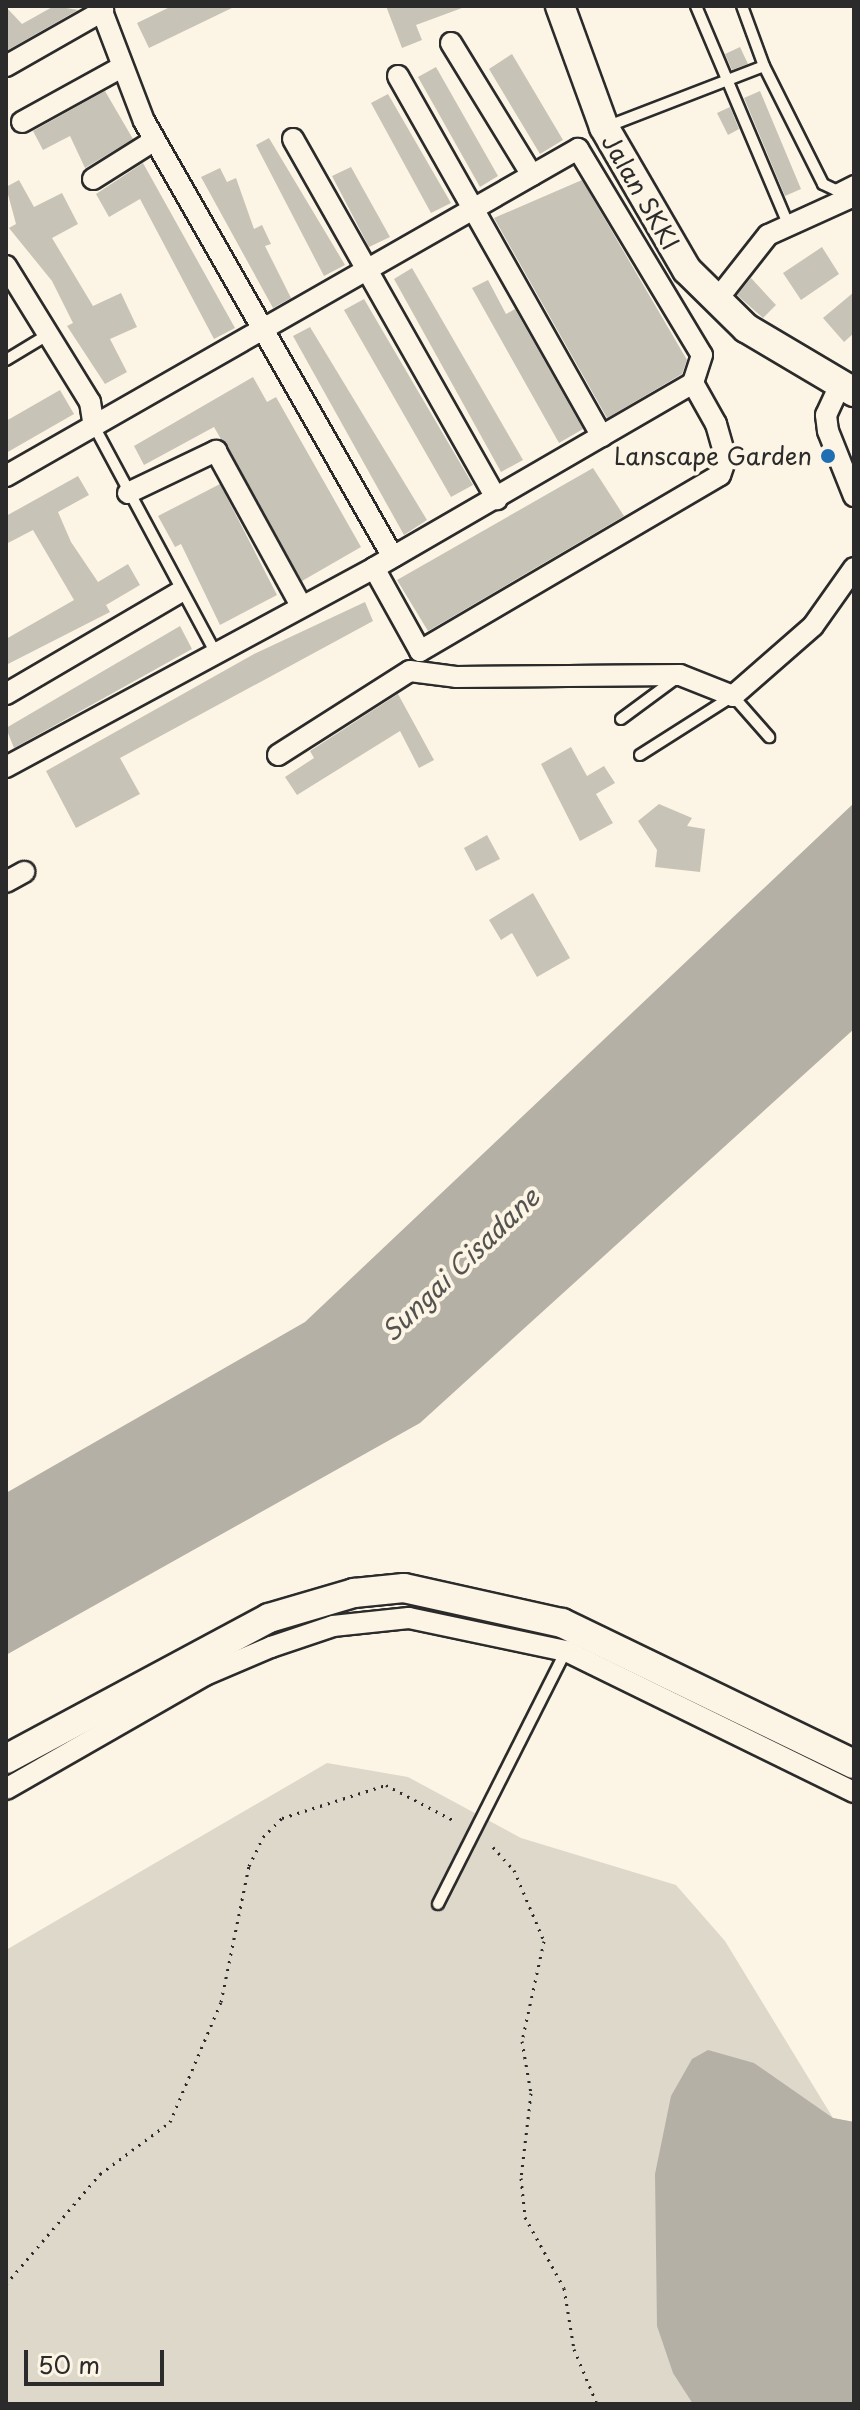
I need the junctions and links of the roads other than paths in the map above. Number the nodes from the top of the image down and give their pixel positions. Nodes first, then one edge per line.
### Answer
1 (560, 6) edge
2 (696, 6) edge
3 (742, 6) edge
4 (102, 8) edge
5 (451, 43) dead end
6 (6, 66) edge
7 (764, 66) junction
8 (122, 67) junction
9 (398, 76) dead end
10 (727, 81) junction
11 (22, 122) dead end
12 (604, 127) junction
13 (293, 139) dead end
14 (155, 140) junction
15 (532, 175) junction
16 (93, 179) dead end
17 (854, 181) edge
18 (854, 196) edge
19 (472, 209) junction
20 (788, 224) junction
21 (6, 266) edge
22 (372, 267) junction
23 (716, 301) junction
24 (261, 329) junction
25 (49, 334) junction
26 (6, 360) edge
27 (693, 383) junction
28 (847, 388) edge
29 (94, 426) junction
30 (602, 436) junction
31 (6, 476) edge
32 (128, 493) junction
33 (854, 496) edge
34 (497, 499) junction
35 (393, 557) junction
36 (374, 568) junction
37 (854, 568) edge
38 (178, 593) junction
39 (300, 604) junction
40 (215, 652) junction
41 (680, 675) junction
42 (6, 694) edge
43 (733, 696) junction
44 (621, 719) dead end
45 (769, 737) dead end
46 (278, 755) dead end
47 (640, 755) dead end
48 (6, 767) edge
49 (566, 1651) junction
50 (6, 1759) edge
51 (854, 1764) edge
52 (6, 1789) edge
53 (854, 1792) edge
54 (438, 1904) dead end

1 - 12 main road, Jalan SKKI
2 - 10 lane
3 - 7 lane
4 - 6 street
4 - 8 street
5 - 15 street
7 - 10 lane
7 - 17 lane
8 - 11 street
8 - 14 street
9 - 19 street
10 - 12 lane
10 - 20 lane
12 - 23 main road, Jalan SKKI
13 - 22 street
14 - 16 street
14 - 24 street
15 - 19 street
15 - 27 street
18 - 20 street
19 - 22 street
19 - 30 street
20 - 23 street
21 - 25 street
22 - 24 street
22 - 34 street
23 - 28 main road, Jalan SKKI
24 - 29 street
24 - 35 street
25 - 26 lane
25 - 29 street
27 - 30 street
27 - 36 street
28 - 33 street
29 - 31 street
29 - 32 lane
30 - 34 street
32 - 38 lane
32 - 39 street
34 - 35 street
35 - 36 street
36 - 39 street
37 - 43 street
38 - 40 lane
38 - 42 street
39 - 40 street
40 - 48 street
41 - 43 street
41 - 44 lane
41 - 46 street
43 - 45 lane
43 - 47 lane
49 - 52 street
49 - 53 street
49 - 54 lane
50 - 51 main road

